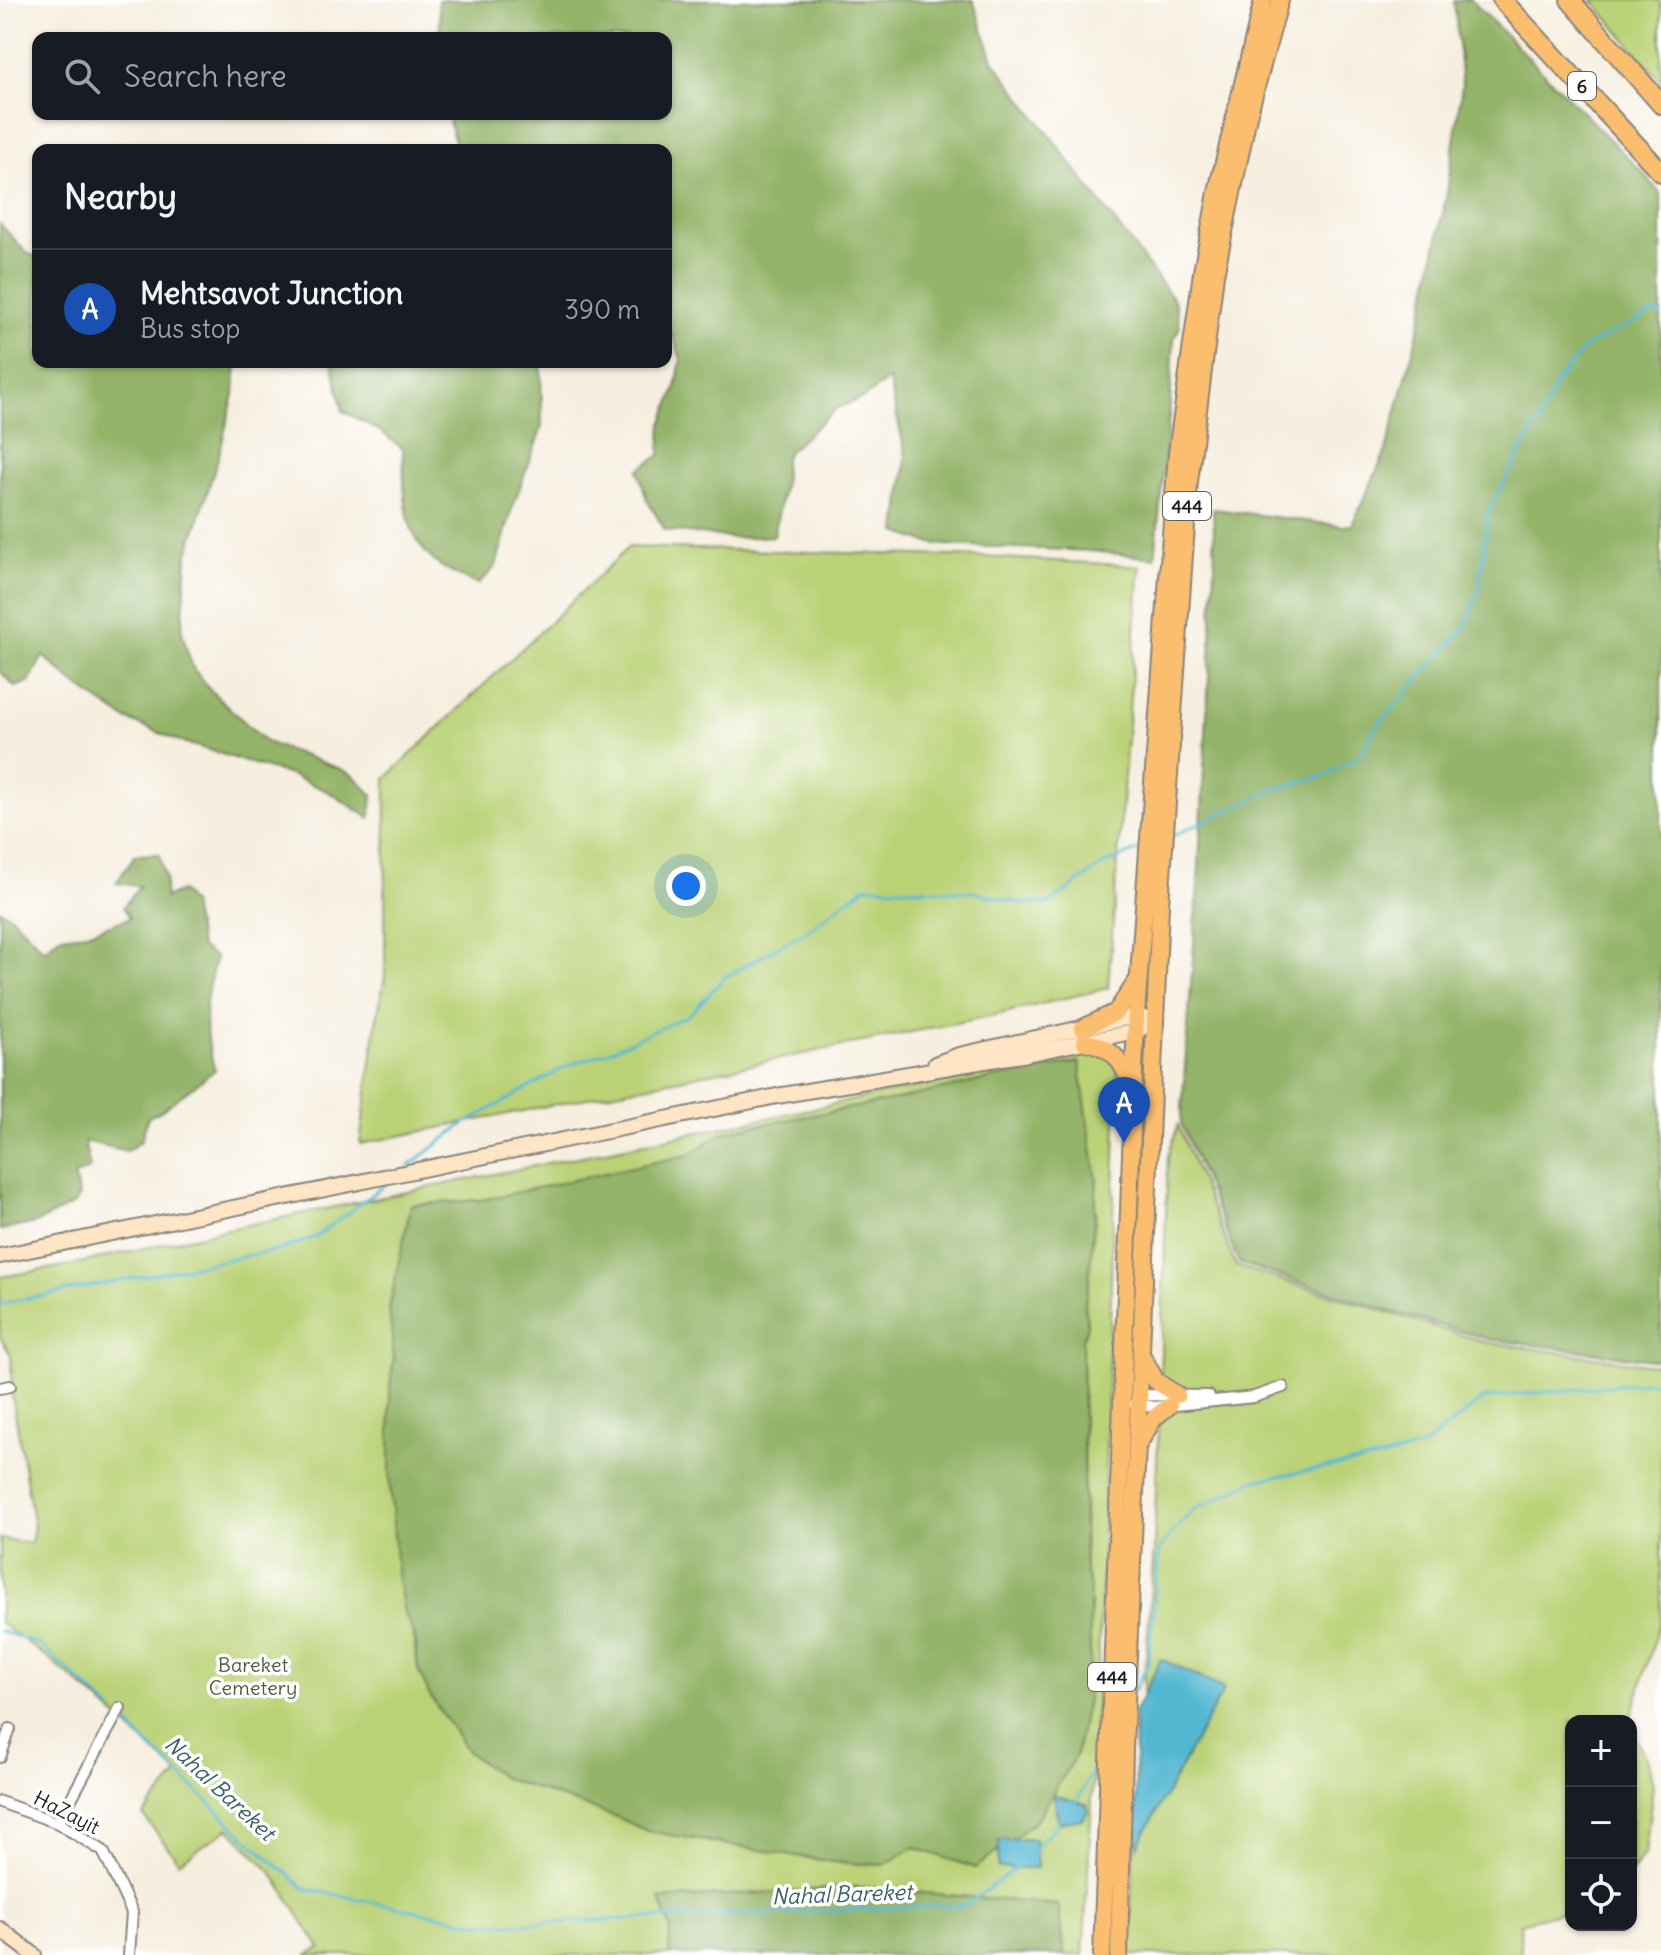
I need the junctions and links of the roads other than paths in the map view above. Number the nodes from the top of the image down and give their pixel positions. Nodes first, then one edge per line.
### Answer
1 (1263, 0) edge
2 (1280, 0) edge
3 (1502, 0) edge
4 (1570, 0) edge
5 (1661, 104) edge
6 (1661, 172) edge
7 (1141, 973) junction
8 (1156, 1021) junction
9 (1136, 1023) junction
10 (1084, 1035) junction
11 (1134, 1089) junction
12 (0, 1256) edge
13 (1142, 1355) junction
14 (1283, 1387) dead end
15 (1121, 1399) junction
16 (1140, 1400) junction
17 (1173, 1400) junction
18 (1138, 1444) junction
19 (120, 1708) dead end
20 (10, 1729) dead end
21 (0, 1757) edge
22 (0, 1802) edge
23 (58, 1823) junction
24 (0, 1929) edge
25 (34, 1955) edge
26 (129, 1955) edge
27 (1102, 1955) edge
28 (1119, 1955) edge

1 - 7 main road, 444
2 - 8 main road, 444
3 - 6 highway, 6
4 - 5 highway, 6
7 - 9 main road, 444
7 - 10 main road
8 - 9 main road
8 - 13 main road, 444
9 - 10 main road
9 - 11 main road, 444
10 - 11 main road
10 - 12 main road
11 - 15 main road, 444
13 - 16 main road, 444
13 - 17 main road
14 - 17 street
15 - 16 street
15 - 27 main road, 444
16 - 17 street
16 - 18 main road, 444
17 - 18 main road
18 - 28 main road, 444
19 - 23 street
20 - 21 street
22 - 23 street, HaZayit
23 - 26 street, HaZayit
24 - 25 main road

